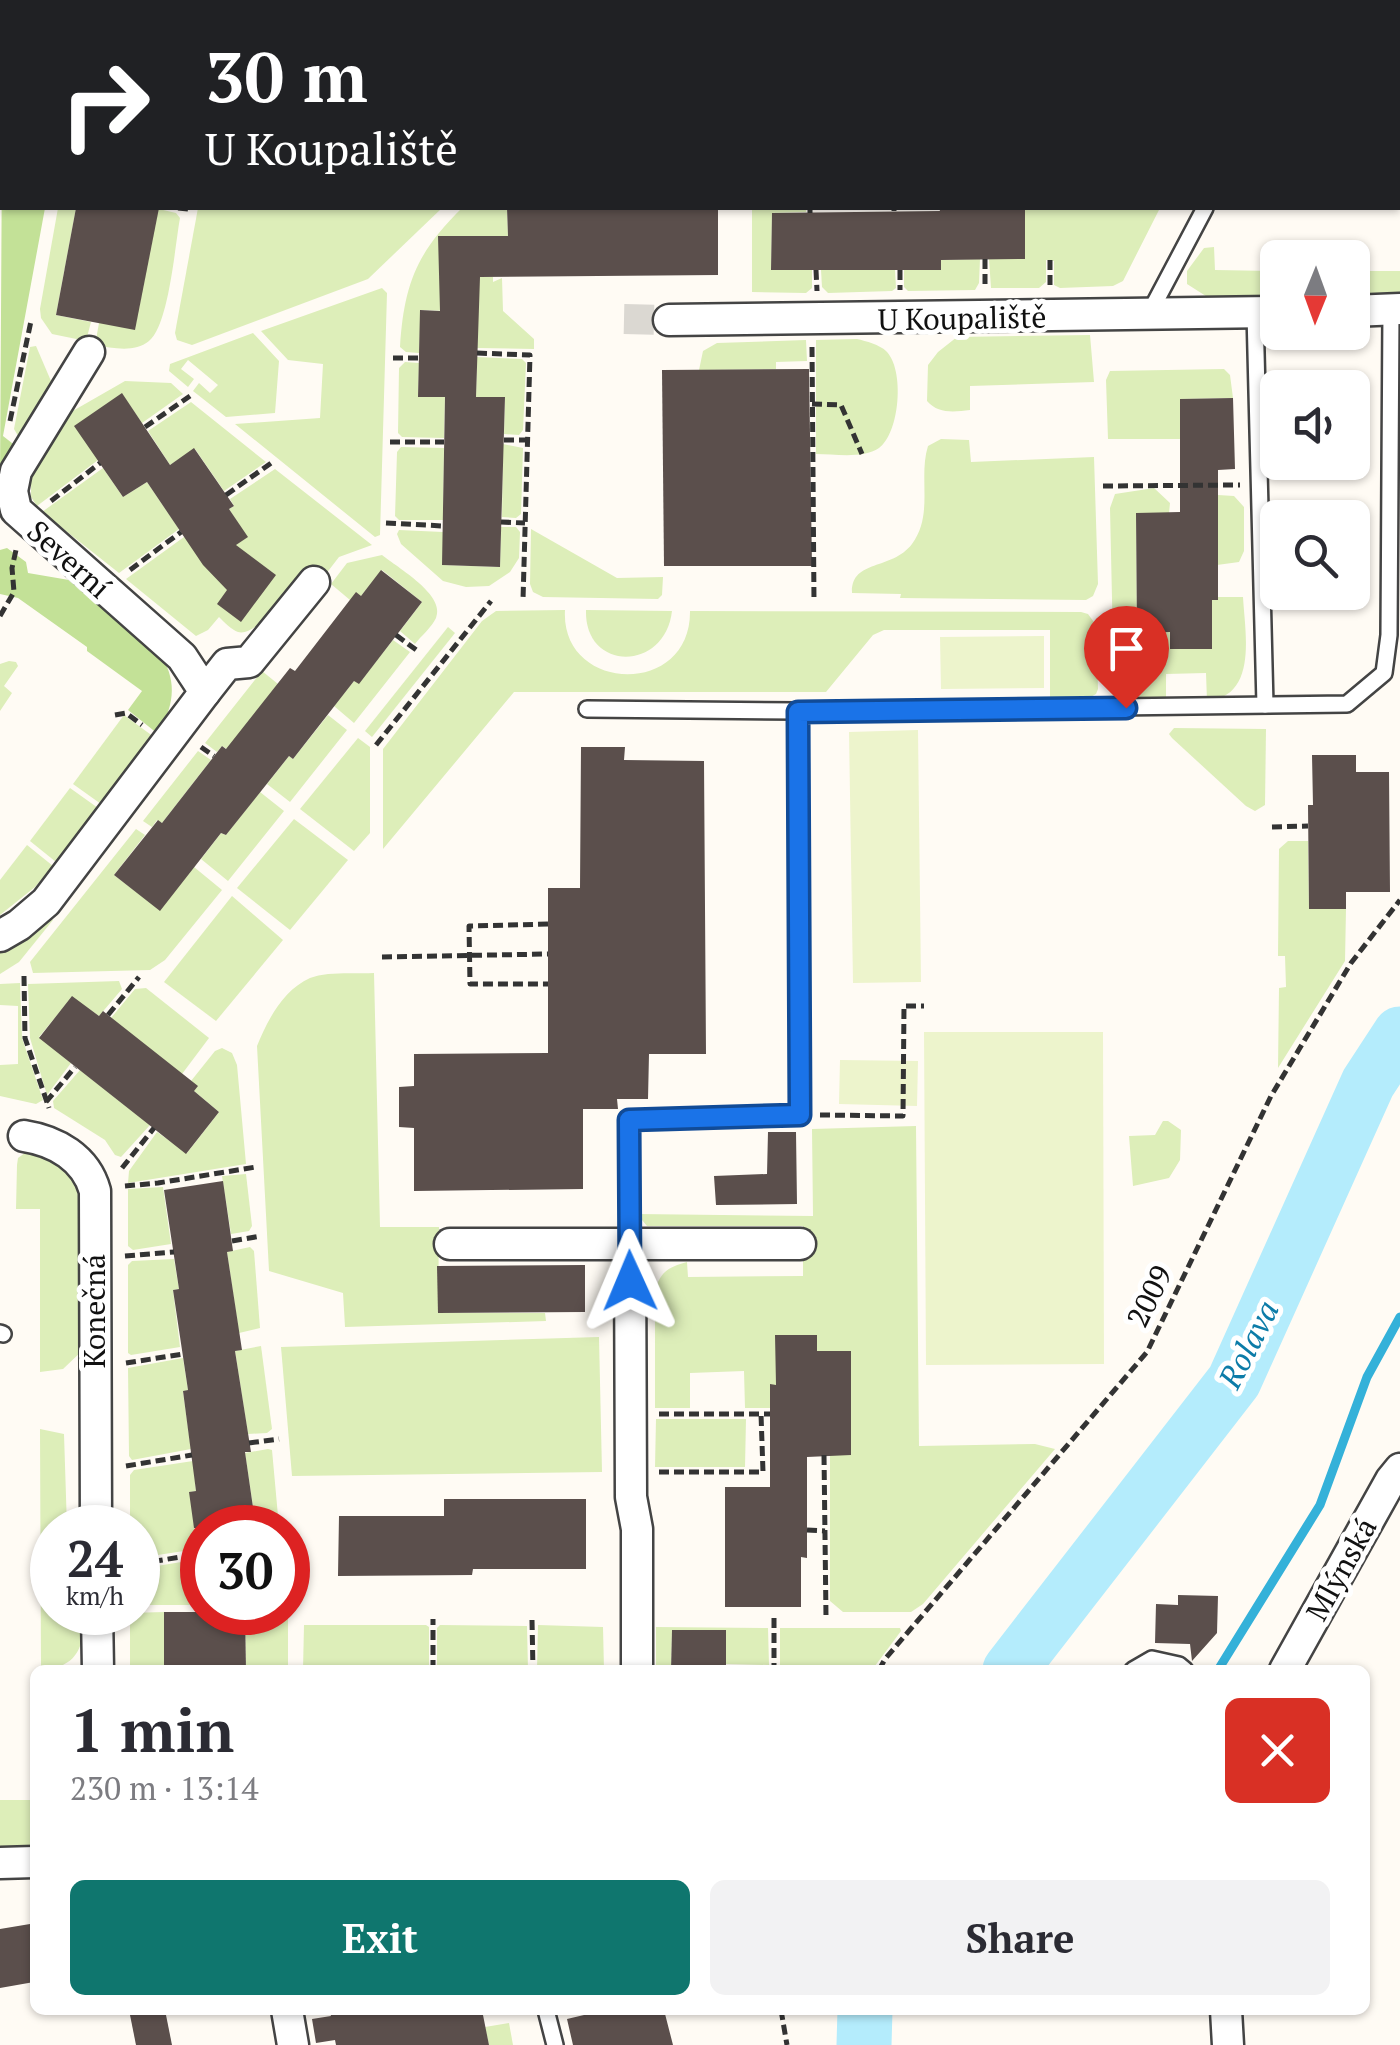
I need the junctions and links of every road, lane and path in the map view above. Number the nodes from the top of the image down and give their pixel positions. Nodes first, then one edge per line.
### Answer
1 (1204, 210) edge
2 (984, 259) dead end
3 (1050, 260) dead end
4 (816, 270) dead end
5 (984, 296) dead end
6 (1050, 296) dead end
7 (814, 309) junction
8 (1395, 309) edge
9 (1370, 310) edge
10 (1260, 313) edge
11 (1149, 314) junction
12 (669, 320) tunnel mouth
13 (31, 321) dead end
14 (1266, 350) edge
15 (89, 352) dead end
16 (477, 353) dead end
17 (394, 358) dead end
18 (419, 358) dead end
19 (190, 396) dead end
20 (812, 404) junction
21 (145, 427) dead end
22 (504, 440) dead end
23 (527, 440) junction
24 (390, 442) dead end
25 (444, 442) dead end
26 (28, 452) junction
27 (862, 454) dead end
28 (274, 461) dead end
29 (100, 463) dead end
30 (1247, 484) dead end
31 (1103, 486) dead end
32 (226, 494) dead end
33 (502, 522) dead end
34 (386, 523) dead end
35 (525, 523) junction
36 (29, 524) junction
37 (443, 526) dead end
38 (182, 532) dead end
39 (120, 578) dead end
40 (314, 582) dead end
41 (491, 600) dead end
42 (523, 600) dead end
43 (814, 602) dead end
44 (0, 616) edge
45 (396, 636) dead end
46 (419, 652) dead end
47 (206, 692) junction
48 (1265, 705) junction
49 (586, 709) dead end
50 (798, 712) junction
51 (198, 745) dead end
52 (376, 745) dead end
53 (214, 756) dead end
54 (1308, 826) dead end
55 (1272, 827) dead end
56 (1400, 900) edge
57 (548, 924) dead end
58 (0, 936) edge
59 (548, 954) dead end
60 (470, 955) junction
61 (382, 957) dead end
62 (24, 976) dead end
63 (140, 977) dead end
64 (548, 984) dead end
65 (924, 1006) dead end
66 (108, 1015) dead end
67 (76, 1067) dead end
68 (800, 1115) junction
69 (154, 1128) dead end
70 (24, 1136) dead end
71 (256, 1166) dead end
72 (122, 1168) dead end
73 (122, 1186) dead end
74 (261, 1236) dead end
75 (232, 1241) dead end
76 (450, 1244) dead end
77 (800, 1244) dead end
78 (630, 1245) junction
79 (174, 1252) dead end
80 (122, 1256) dead end
81 (183, 1354) dead end
82 (123, 1364) dead end
83 (651, 1414) dead end
84 (762, 1414) junction
85 (770, 1414) dead end
86 (278, 1439) dead end
87 (250, 1443) dead end
88 (192, 1455) dead end
89 (824, 1456) dead end
90 (123, 1467) dead end
91 (1400, 1469) edge
92 (651, 1472) dead end
93 (96, 1505) edge
94 (807, 1530) dead end
95 (825, 1531) junction
96 (826, 1617) dead end
97 (774, 1618) dead end
98 (433, 1620) dead end
99 (532, 1620) dead end
100 (97, 1635) edge
101 (98, 1665) edge
102 (433, 1665) edge
103 (533, 1665) edge
104 (636, 1665) edge
105 (774, 1665) edge
106 (882, 1665) edge
107 (1142, 1665) edge
108 (1179, 1665) edge
109 (1288, 1665) edge
110 (30, 1862) edge
111 (0, 1864) edge
112 (288, 2015) edge
113 (547, 2015) edge
114 (782, 2015) edge
115 (1226, 2015) edge
116 (293, 2045) edge
117 (555, 2045) edge
118 (788, 2045) edge
119 (1228, 2045) edge

1 - 11 lane
2 - 5 path
3 - 6 path
4 - 7 path
7 - 11 street, U Koupaliště
7 - 12 street, U Koupaliště
7 - 20 path
8 - 9 street
8 - 48 lane
10 - 11 street, U Koupaliště
13 - 26 path
14 - 48 lane, U Koupaliště
15 - 26 street, Severní
16 - 23 path
17 - 18 path
19 - 21 path
20 - 27 path
20 - 43 path
22 - 23 path
23 - 35 path
24 - 25 path
26 - 36 street, Severní
28 - 32 path
29 - 36 path
30 - 31 path
33 - 35 path
34 - 37 path
35 - 42 path
36 - 44 path
36 - 47 street, Severní
38 - 39 path
40 - 47 street
41 - 52 path
45 - 46 path
47 - 58 street
48 - 50 lane
49 - 50 lane
50 - 68 lane
51 - 53 path
54 - 55 path
56 - 106 path, 2009
57 - 60 path
59 - 60 path
60 - 61 path
60 - 64 path
62 - 67 path
63 - 66 path
65 - 68 path
68 - 78 lane
69 - 72 path
70 - 93 street, Konečná
71 - 73 path
74 - 75 path
76 - 78 street
77 - 78 street
78 - 104 street
79 - 80 path
81 - 82 path
83 - 84 path
84 - 85 path
84 - 92 path
86 - 87 path
88 - 90 path
89 - 95 path
91 - 109 street, Mlýnská
94 - 95 path
95 - 96 path
97 - 105 path
98 - 102 path
99 - 103 path
100 - 101 street
107 - 108 lane
110 - 111 street
112 - 116 street
113 - 117 lane
114 - 118 path
115 - 119 street

